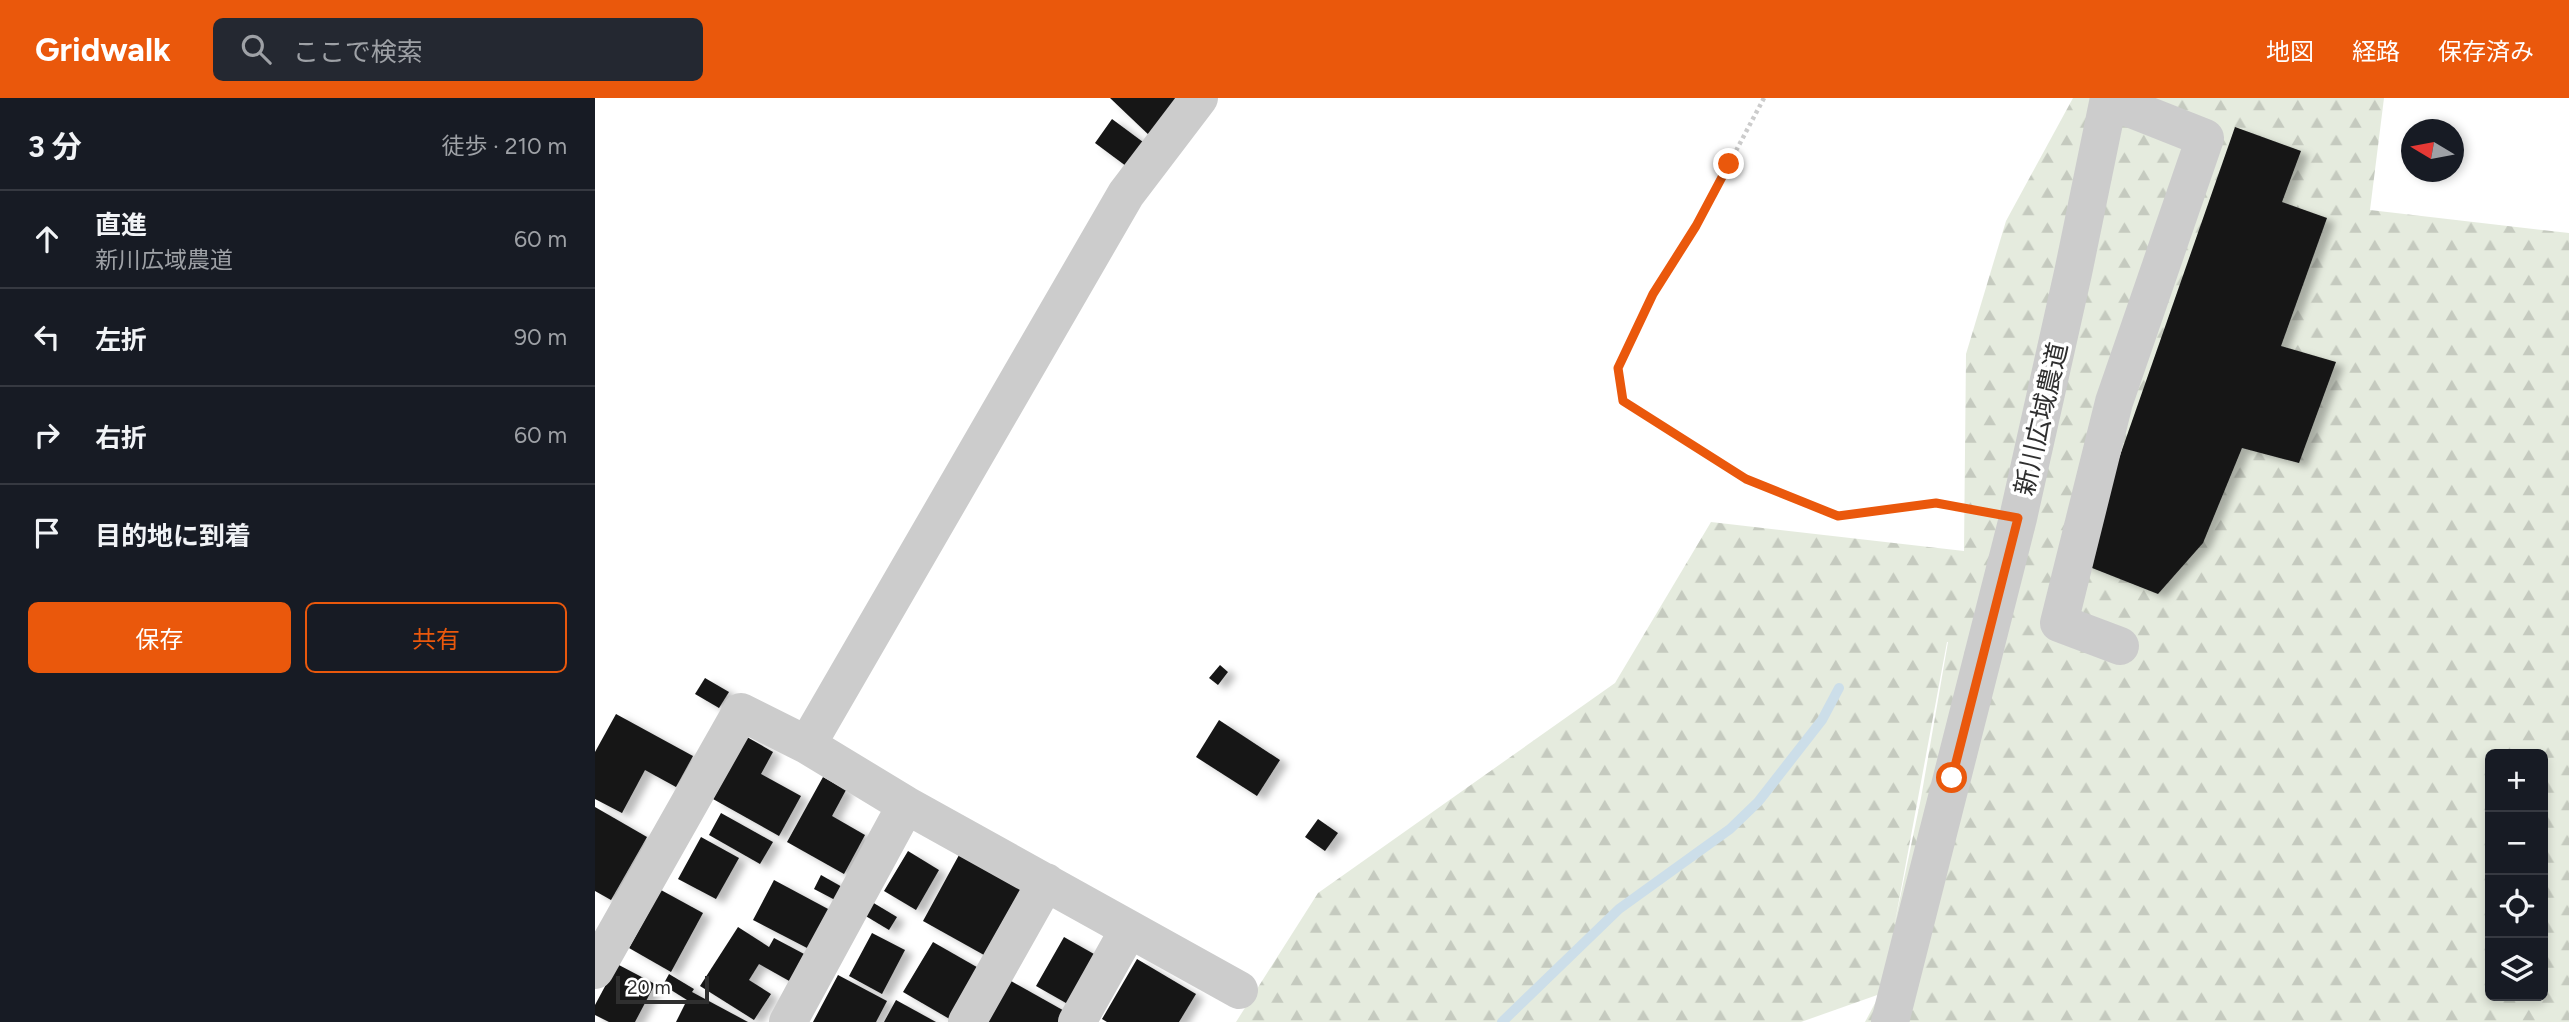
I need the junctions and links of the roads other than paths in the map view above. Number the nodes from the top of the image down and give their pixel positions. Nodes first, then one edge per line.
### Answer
1 (1199, 98) edge
2 (2109, 99) edge
3 (2120, 646) dead end
4 (807, 745) junction
5 (906, 805) junction
6 (1046, 882) junction
7 (1129, 929) junction
8 (595, 970) edge
9 (1238, 990) dead end
10 (788, 1022) edge
11 (967, 1022) edge
12 (1077, 1022) edge
13 (1891, 1022) edge

1 - 4 street
2 - 3 street
2 - 13 street, 新川広域農道
4 - 5 street
4 - 8 street
5 - 6 street
5 - 10 street
6 - 7 street
6 - 11 street
7 - 9 street
7 - 12 street

